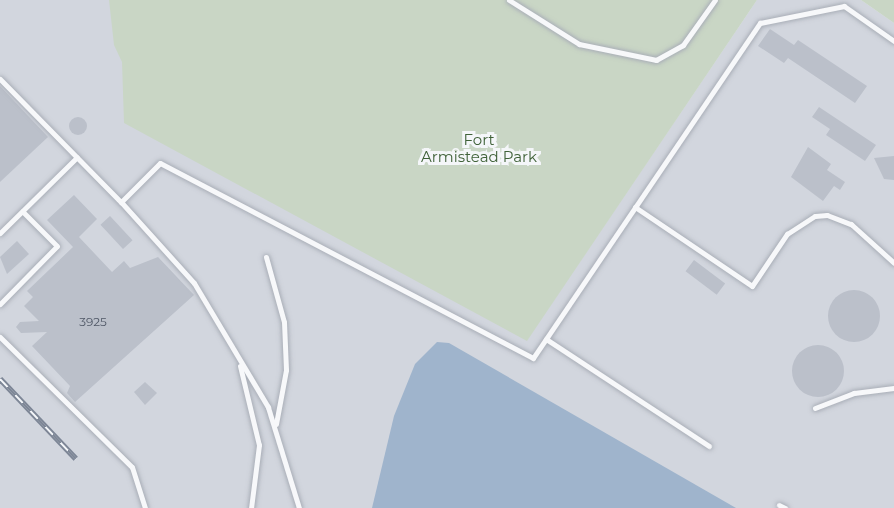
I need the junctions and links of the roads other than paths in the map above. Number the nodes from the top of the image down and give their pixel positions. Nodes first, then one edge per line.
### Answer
1 (509, 0) edge
2 (715, 0) edge
3 (894, 41) edge
4 (0, 79) edge
5 (77, 158) junction
6 (121, 202) junction
7 (635, 207) junction
8 (22, 211) junction
9 (0, 233) edge
10 (266, 257) dead end
11 (894, 263) edge
12 (0, 304) edge
13 (0, 337) edge
14 (546, 339) junction
15 (238, 359) junction
16 (894, 388) edge
17 (815, 408) dead end
18 (275, 425) junction
19 (709, 446) dead end
20 (145, 508) edge
21 (251, 508) edge
22 (299, 508) edge

1 - 2 lane
3 - 7 lane
4 - 5 lane
5 - 6 lane
5 - 8 lane
6 - 14 lane
6 - 15 lane
7 - 11 lane
7 - 14 lane
8 - 9 lane
8 - 12 lane
10 - 18 lane
13 - 20 lane
14 - 19 lane
15 - 18 lane
15 - 21 lane
16 - 17 lane
18 - 22 lane

